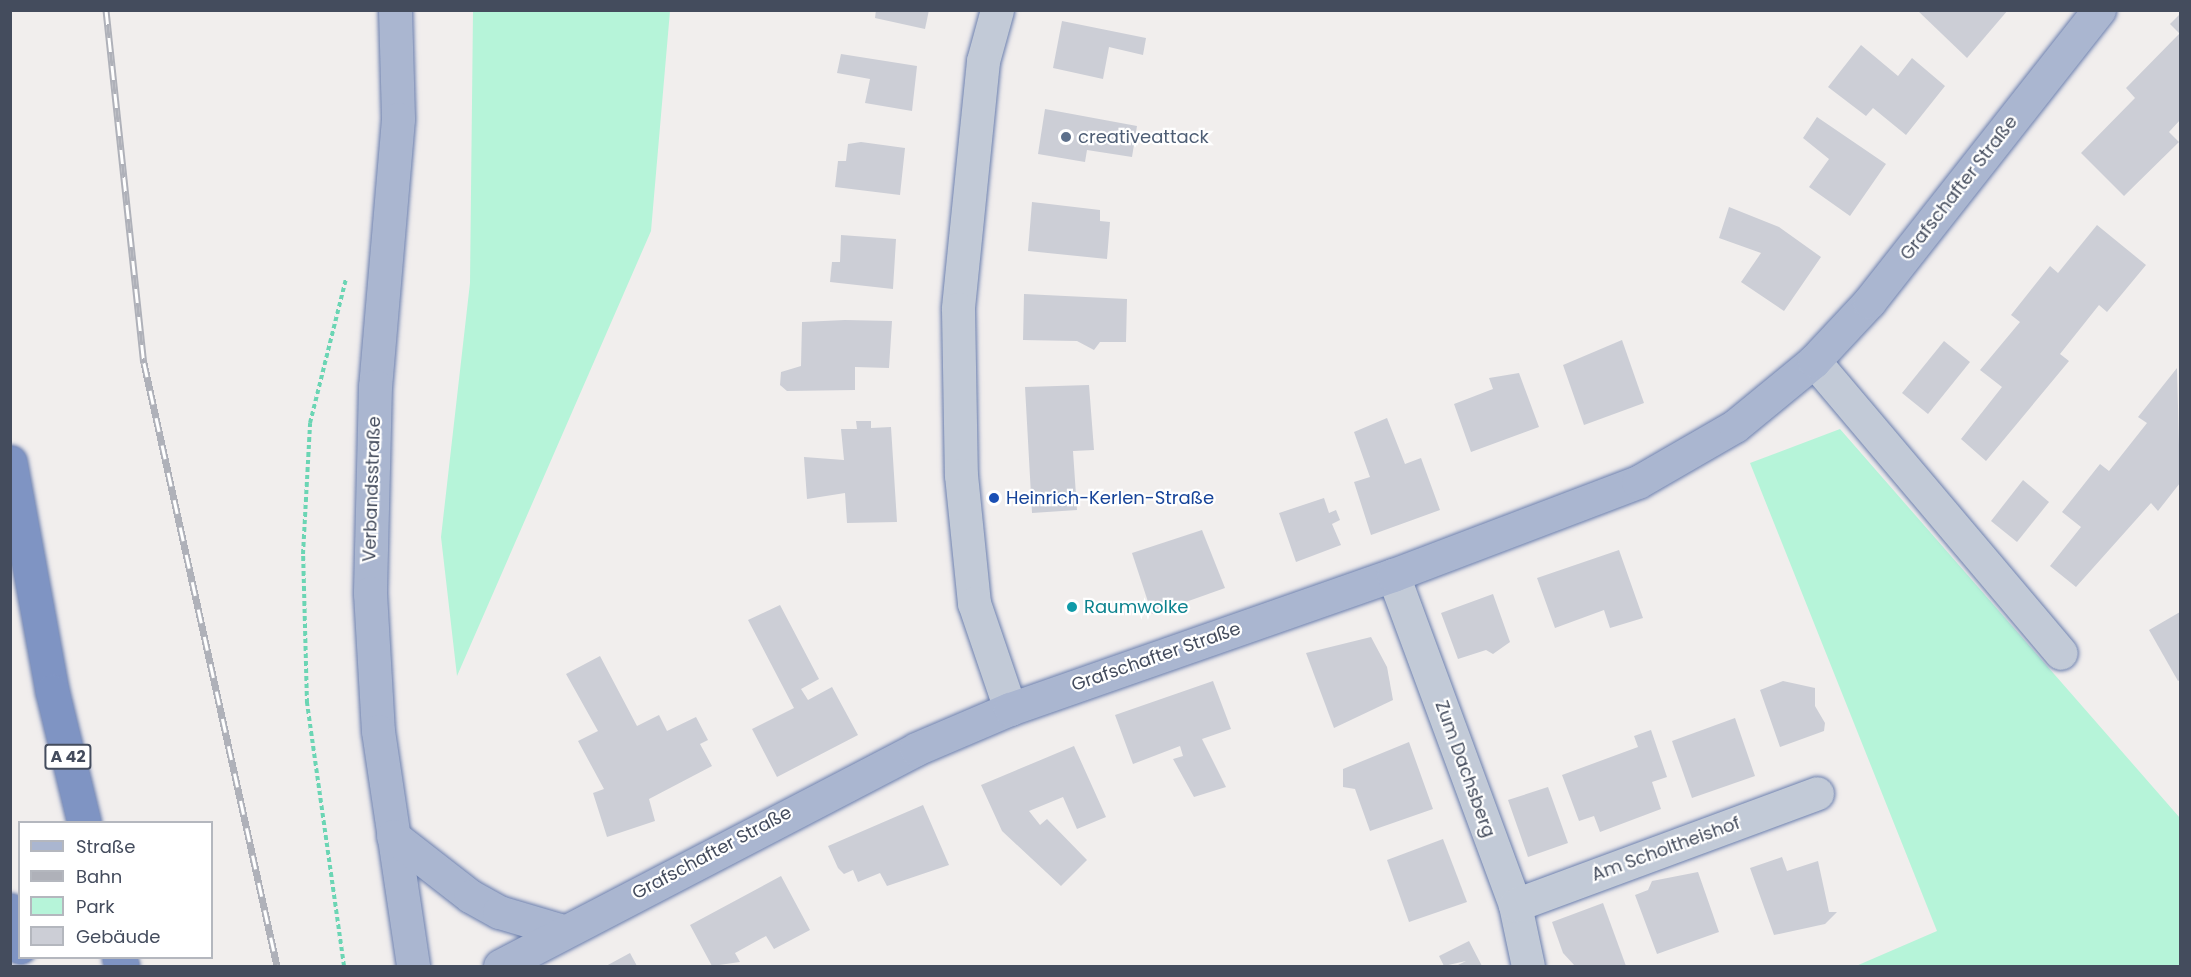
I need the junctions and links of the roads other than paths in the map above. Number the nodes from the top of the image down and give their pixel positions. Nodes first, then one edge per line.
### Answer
1 (395, 10) edge
2 (997, 10) edge
3 (2099, 10) edge
4 (1814, 361) junction
5 (10, 462) edge
6 (1393, 575) junction
7 (2061, 653) dead end
8 (1010, 709) junction
9 (1817, 794) dead end
10 (84, 821) edge
11 (393, 836) junction
12 (1515, 905) junction
13 (10, 910) edge
14 (563, 931) junction
15 (18, 940) edge
16 (413, 966) edge
17 (500, 966) edge
18 (1528, 966) edge

1 - 11 main road, Verbandsstraße
2 - 8 street
3 - 4 main road, Grafschafter Straße
4 - 6 main road, Grafschafter Straße
4 - 7 street
5 - 10 highway, A 42
6 - 8 main road, Grafschafter Straße
6 - 12 street, Zum Dachsberg
8 - 14 main road, Grafschafter Straße
9 - 12 street, Am Scholtheishof
11 - 14 main road
11 - 16 main road, Verbandsstraße
12 - 18 street, Zum Dachsberg
13 - 15 highway
14 - 17 main road, Grafschafter Straße

